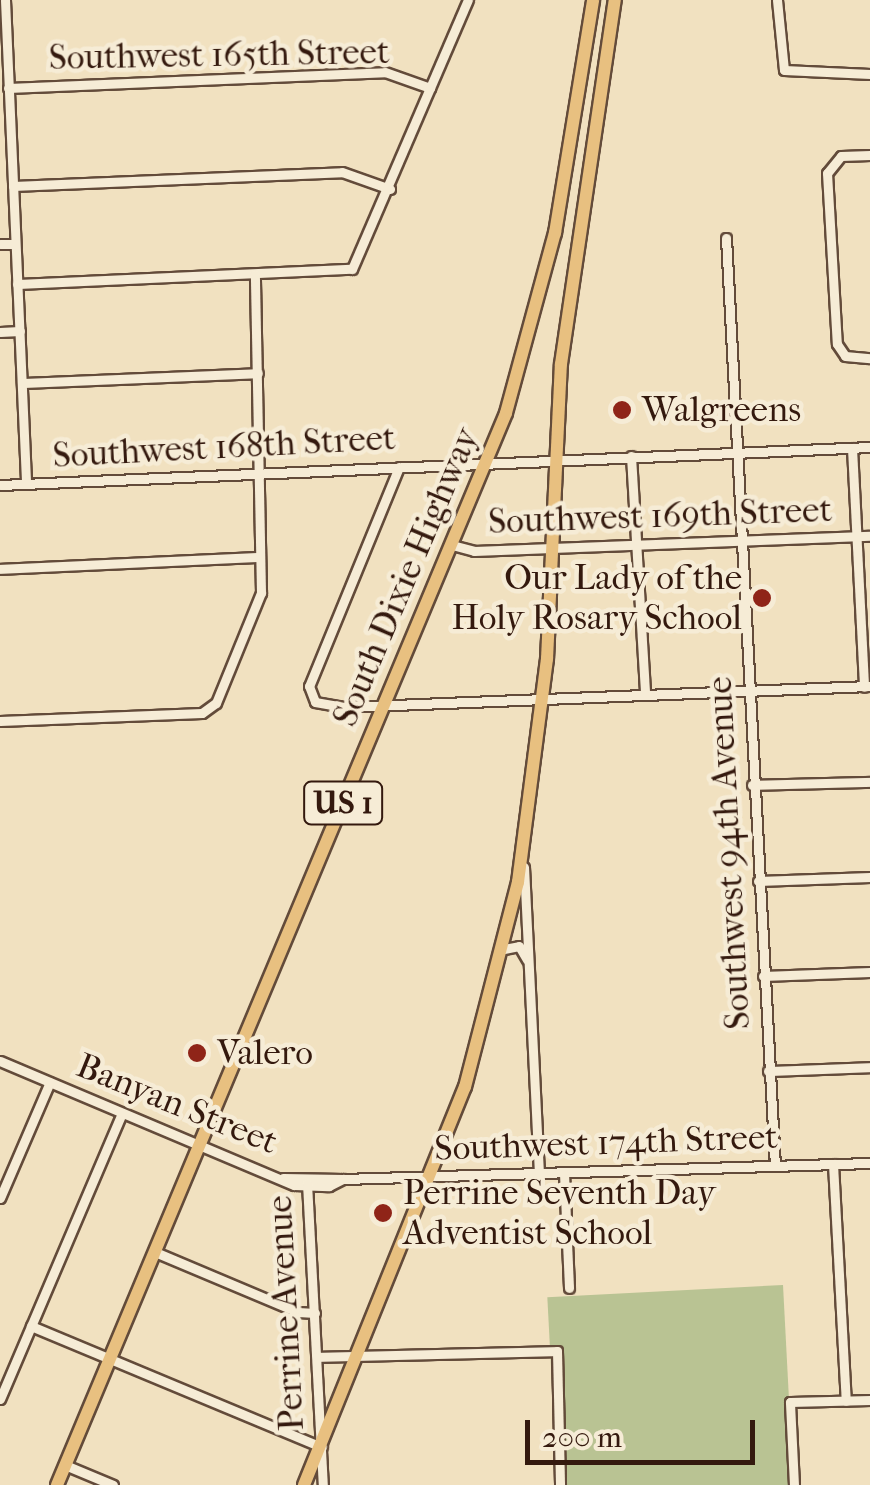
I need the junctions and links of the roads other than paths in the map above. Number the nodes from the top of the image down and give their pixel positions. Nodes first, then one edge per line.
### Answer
1 (5, 0) edge
2 (468, 0) edge
3 (592, 0) edge
4 (614, 0) edge
5 (778, 0) edge
6 (581, 58) junction
7 (4, 68) edge
8 (870, 74) edge
9 (600, 80) junction
10 (8, 88) junction
11 (430, 88) junction
12 (574, 109) junction
13 (592, 133) junction
14 (870, 155) edge
15 (12, 156) junction
16 (0, 157) edge
17 (14, 186) junction
18 (390, 189) junction
19 (726, 238) dead end
20 (0, 244) edge
21 (16, 244) junction
22 (548, 266) junction
23 (572, 270) junction
24 (254, 274) junction
25 (17, 284) junction
26 (20, 331) junction
27 (0, 332) edge
28 (870, 358) edge
29 (258, 373) junction
30 (22, 383) junction
31 (870, 447) edge
32 (852, 448) junction
33 (736, 453) junction
34 (630, 456) junction
35 (554, 459) junction
36 (487, 462) junction
37 (399, 467) junction
38 (257, 475) junction
39 (26, 484) junction
40 (0, 485) edge
41 (870, 536) edge
42 (856, 537) junction
43 (740, 540) junction
44 (452, 545) junction
45 (636, 545) junction
46 (552, 548) junction
47 (258, 557) junction
48 (0, 569) edge
49 (867, 686) edge
50 (748, 691) junction
51 (644, 695) junction
52 (544, 698) junction
53 (385, 704) junction
54 (0, 722) edge
55 (870, 782) edge
56 (752, 785) junction
57 (523, 854) junction
58 (870, 877) edge
59 (758, 881) junction
60 (504, 949) junction
61 (528, 963) junction
62 (870, 972) edge
63 (763, 976) junction
64 (0, 1060) edge
65 (870, 1067) edge
66 (768, 1070) junction
67 (50, 1082) junction
68 (122, 1113) junction
69 (200, 1144) junction
70 (870, 1162) edge
71 (833, 1164) junction
72 (774, 1166) junction
73 (564, 1173) junction
74 (539, 1174) junction
75 (432, 1176) junction
76 (343, 1179) joint
77 (307, 1182) junction
78 (0, 1198) edge
79 (155, 1252) junction
80 (569, 1288) dead end
81 (316, 1313) junction
82 (31, 1326) junction
83 (359, 1356) junction
84 (316, 1357) junction
85 (110, 1358) junction
86 (0, 1398) edge
87 (870, 1400) edge
88 (846, 1401) junction
89 (322, 1447) junction
90 (66, 1465) junction
91 (57, 1485) edge
92 (113, 1485) edge
93 (304, 1485) edge
94 (323, 1485) edge
95 (560, 1485) edge
96 (794, 1485) edge

1 - 7 street
2 - 11 street
3 - 6 highway, South Dixie Highway / US 1
4 - 9 highway
5 - 8 street
6 - 9 highway
6 - 12 highway, South Dixie Highway / US 1
7 - 10 street
9 - 13 highway
10 - 11 street, Southwest 165th Street
10 - 15 street
11 - 18 street
12 - 13 highway
12 - 22 highway, South Dixie Highway / US 1
13 - 23 highway
14 - 28 street
15 - 16 street
15 - 17 street
17 - 18 street
17 - 21 street
18 - 24 street
19 - 33 street, Southwest 94th Avenue
20 - 21 street
21 - 25 street
22 - 23 highway
22 - 36 highway, South Dixie Highway / US 1
23 - 35 highway
24 - 25 street
24 - 29 street
25 - 26 street
26 - 27 street
26 - 30 street
29 - 30 street
29 - 38 street
30 - 39 street
31 - 32 street, Southwest 168th Street
32 - 33 street, Southwest 168th Street
32 - 42 street
33 - 34 street, Southwest 168th Street
33 - 43 street, Southwest 94th Avenue
34 - 35 street, Southwest 168th Street
34 - 45 street
35 - 36 street, Southwest 168th Street
35 - 46 highway
36 - 37 street, Southwest 168th Street
36 - 44 highway, South Dixie Highway / US 1
37 - 38 street, Southwest 168th Street
37 - 53 street
38 - 39 street, Southwest 168th Street
38 - 47 street
39 - 40 street, Southwest 168th Street
41 - 42 street, Southwest 169th Street
42 - 43 street, Southwest 169th Street
42 - 49 street
43 - 45 street, Southwest 169th Street
43 - 50 street, Southwest 94th Avenue
44 - 46 street, Southwest 169th Street
44 - 53 highway, South Dixie Highway / US 1
45 - 46 street, Southwest 169th Street
45 - 51 street
46 - 52 highway
47 - 48 street
47 - 54 street
49 - 50 street
50 - 51 street
50 - 56 street, Southwest 94th Avenue
51 - 52 street
52 - 53 street
52 - 57 highway
53 - 69 highway, South Dixie Highway / US 1
55 - 56 street
56 - 59 street, Southwest 94th Avenue
57 - 60 highway
57 - 61 street
58 - 59 street
59 - 63 street, Southwest 94th Avenue
60 - 61 street
60 - 75 highway
61 - 74 street
62 - 63 street
63 - 66 street, Southwest 94th Avenue
64 - 67 street, Banyan Street
65 - 66 street
66 - 72 street, Southwest 94th Avenue
67 - 68 street, Banyan Street
67 - 78 street
68 - 69 street, Banyan Street
68 - 82 street
69 - 77 street, Banyan Street
69 - 79 highway, South Dixie Highway / US 1
70 - 71 street, Southwest 174th Street
71 - 72 street, Southwest 174th Street
71 - 88 street
72 - 73 street, Southwest 174th Street
73 - 74 street, Southwest 174th Street
73 - 80 street
74 - 75 street, Southwest 174th Street
75 - 76 street, Southwest 174th Street
75 - 83 highway
76 - 77 street, Banyan Street
77 - 81 street, Perrine Avenue
79 - 81 street
79 - 85 highway, South Dixie Highway / US 1
81 - 84 street, Perrine Avenue
82 - 85 street
82 - 86 street
83 - 84 street
83 - 89 highway
83 - 95 street
84 - 89 street, Perrine Avenue
85 - 89 street
85 - 90 highway, South Dixie Highway / US 1
87 - 88 street
88 - 96 street
89 - 93 highway
89 - 94 street, Perrine Avenue
90 - 91 highway, South Dixie Highway / US 1
90 - 92 street

